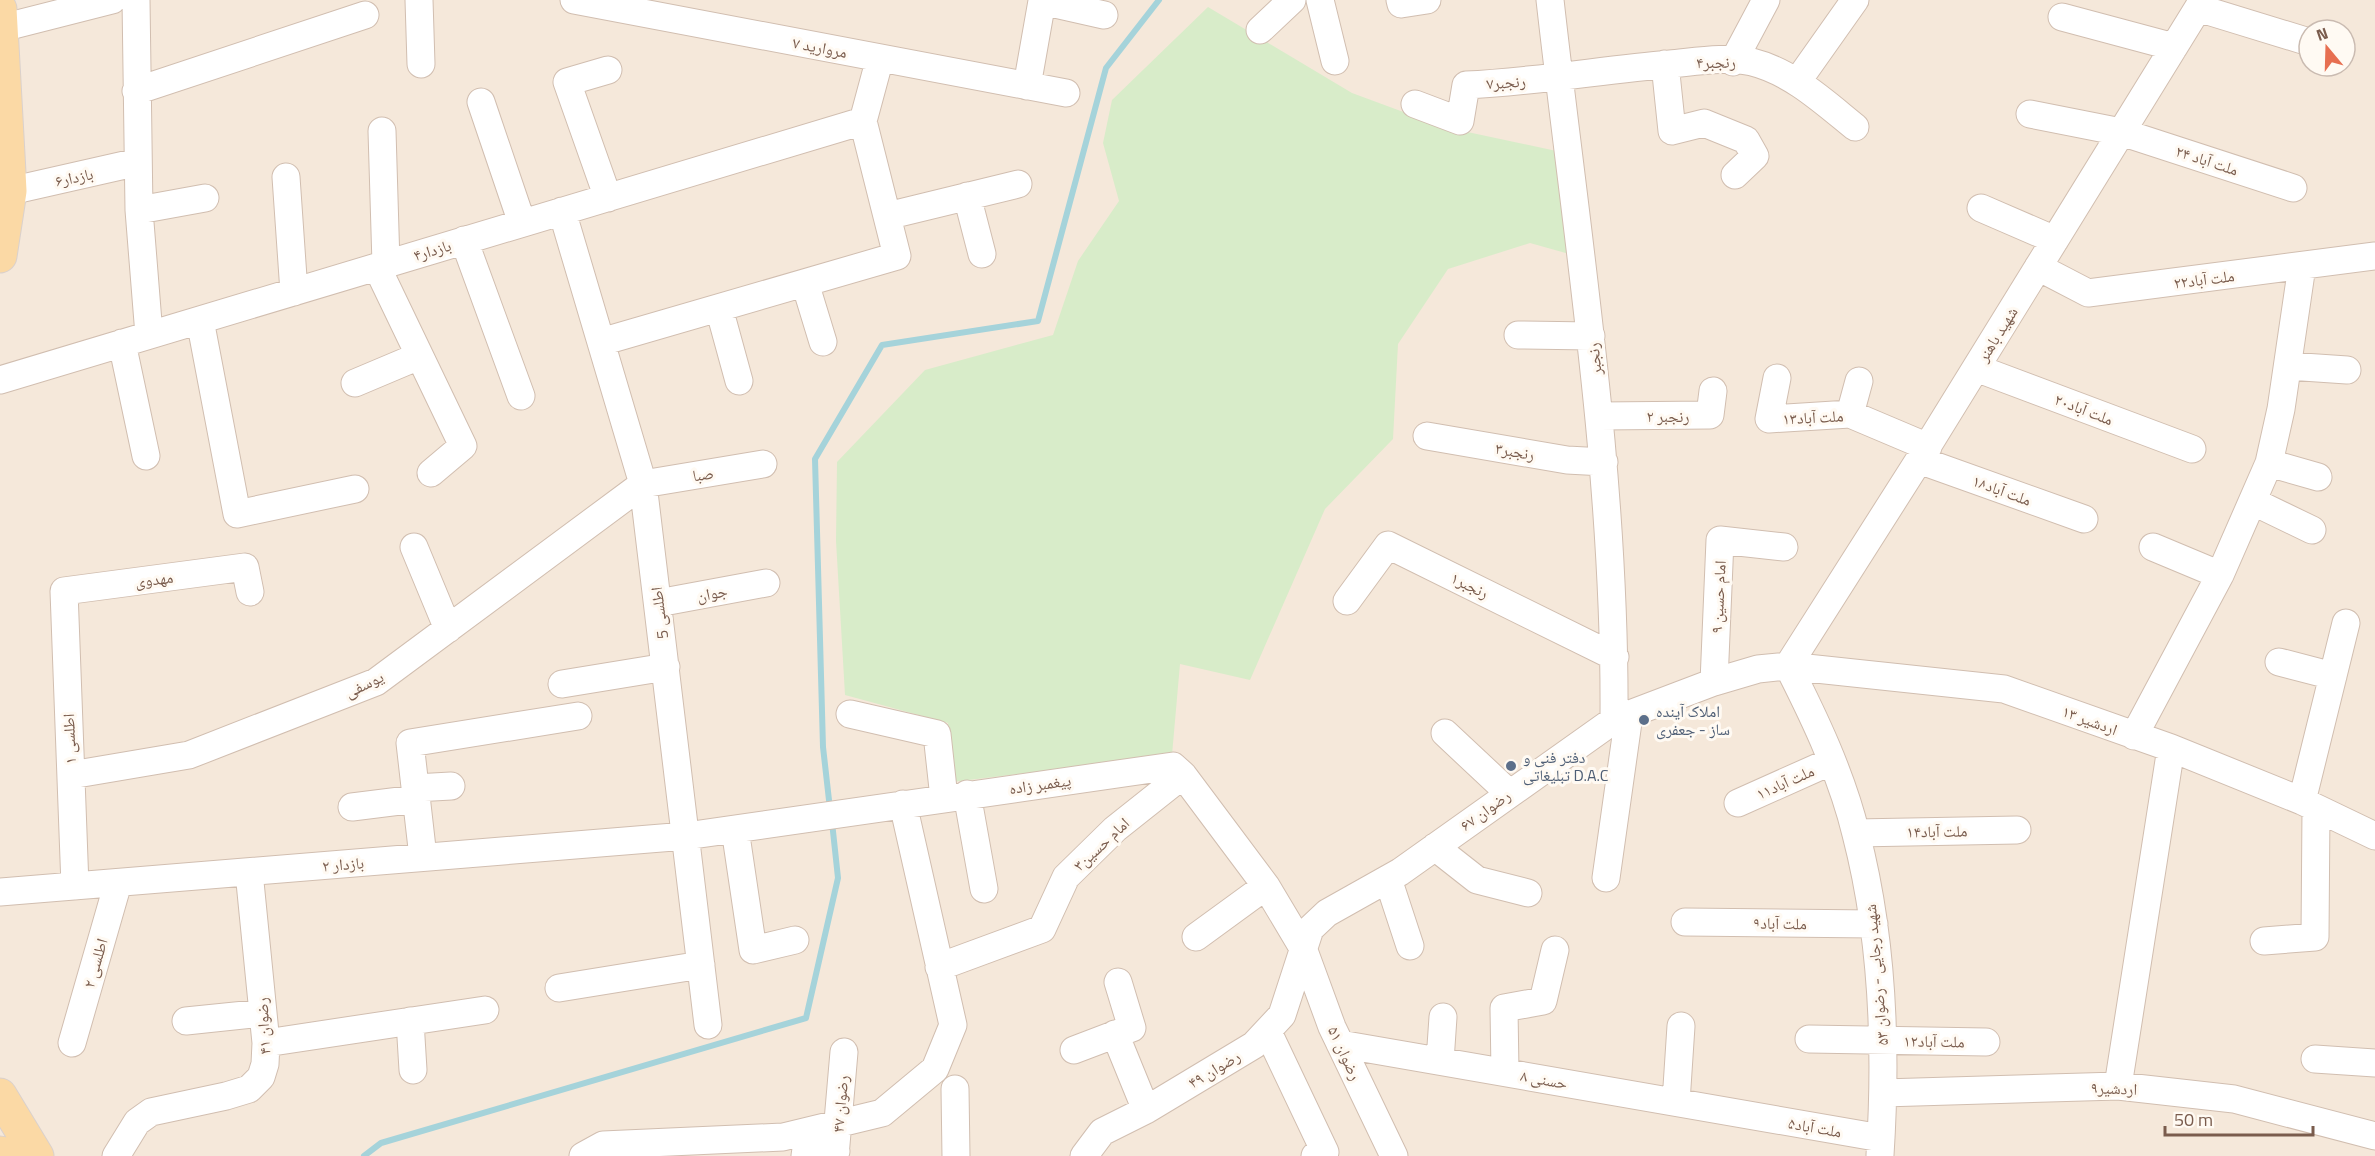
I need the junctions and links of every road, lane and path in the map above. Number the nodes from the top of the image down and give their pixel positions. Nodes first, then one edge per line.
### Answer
1 (112, 0) edge
2 (136, 0) edge
3 (419, 0) edge
4 (574, 0) edge
5 (1292, 0) edge
6 (1320, 0) edge
7 (1400, 0) edge
8 (1427, 0) edge
9 (1550, 0) edge
10 (1766, 0) edge
11 (1855, 0) edge
12 (2200, 4) edge
13 (365, 15) dead end
14 (1104, 15) dead end
15 (2062, 17) dead end
16 (1, 18) edge
17 (1260, 30) dead end
18 (2297, 38) edge
19 (2174, 47) junction
20 (880, 58) junction
21 (1335, 61) dead end
22 (1733, 62) junction
23 (421, 64) dead end
24 (1665, 64) junction
25 (608, 70) dead end
26 (1558, 75) junction
27 (1797, 82) junction
28 (1027, 86) junction
29 (136, 91) junction
30 (1066, 93) dead end
31 (481, 102) dead end
32 (1415, 104) dead end
33 (2030, 114) dead end
34 (863, 121) junction
35 (1855, 127) dead end
36 (382, 131) dead end
37 (2121, 132) junction
38 (138, 162) junction
39 (1735, 175) dead end
40 (286, 177) dead end
41 (1017, 184) dead end
42 (2293, 188) dead end
43 (10, 191) junction
44 (967, 196) junction
45 (205, 198) dead end
46 (608, 198) junction
47 (1981, 208) dead end
48 (139, 210) junction
49 (562, 211) junction
50 (887, 216) junction
51 (522, 223) junction
52 (464, 240) junction
53 (2055, 240) junction
54 (982, 254) dead end
55 (0, 256) edge
56 (2375, 256) edge
57 (382, 265) junction
58 (2302, 266) junction
59 (2038, 267) junction
60 (805, 283) junction
61 (294, 291) junction
62 (719, 308) junction
63 (200, 320) junction
64 (149, 335) junction
65 (1518, 335) dead end
66 (1591, 336) junction
67 (601, 342) junction
68 (823, 342) dead end
69 (122, 343) junction
70 (419, 356) junction
71 (2288, 366) junction
72 (1976, 368) junction
73 (2347, 370) dead end
74 (1777, 378) dead end
75 (0, 380) edge
76 (739, 381) dead end
77 (1859, 381) dead end
78 (355, 383) dead end
79 (1713, 390) dead end
80 (521, 396) dead end
81 (1850, 414) junction
82 (1600, 416) junction
83 (1427, 436) dead end
84 (2192, 449) dead end
85 (1923, 454) junction
86 (146, 456) dead end
87 (1604, 462) junction
88 (2269, 463) junction
89 (763, 464) dead end
90 (431, 473) dead end
91 (2318, 477) dead end
92 (644, 484) junction
93 (355, 489) dead end
94 (2253, 502) junction
95 (2084, 519) dead end
96 (2312, 530) dead end
97 (414, 547) dead end
98 (1784, 547) dead end
99 (2153, 547) dead end
100 (2220, 575) junction
101 (247, 580) dead end
102 (766, 583) dead end
103 (64, 591) joint
104 (1347, 601) dead end
105 (658, 603) junction
106 (2346, 623) dead end
107 (448, 629) junction
108 (1615, 657) junction
109 (2279, 662) dead end
110 (1788, 666) junction
111 (666, 667) junction
112 (2333, 676) junction
113 (1714, 682) junction
114 (562, 684) dead end
115 (850, 714) dead end
116 (578, 716) dead end
117 (1622, 717) junction
118 (1445, 733) dead end
119 (2134, 736) junction
120 (2171, 748) junction
121 (1832, 761) junction
122 (71, 775) junction
123 (1183, 775) junction
124 (451, 786) dead end
125 (1509, 793) junction
126 (416, 794) junction
127 (956, 796) junction
128 (1738, 803) dead end
129 (903, 804) junction
130 (2309, 805) junction
131 (352, 807) dead end
132 (735, 829) junction
133 (2017, 830) dead end
134 (1856, 833) junction
135 (686, 836) junction
136 (2375, 836) edge
137 (1435, 847) junction
138 (423, 858) junction
139 (249, 872) junction
140 (1606, 878) dead end
141 (1388, 879) junction
142 (118, 882) junction
143 (75, 886) junction
144 (1266, 886) junction
145 (984, 889) dead end
146 (0, 892) edge
147 (1528, 893) dead end
148 (1685, 922) dead end
149 (1874, 924) junction
150 (1197, 937) dead end
151 (795, 940) dead end
152 (2264, 941) dead end
153 (1410, 946) dead end
154 (1303, 948) junction
155 (1555, 950) dead end
156 (701, 965) junction
157 (939, 967) junction
158 (1118, 982) dead end
159 (559, 988) dead end
160 (485, 1010) dead end
161 (263, 1013) junction
162 (1443, 1017) dead end
163 (186, 1021) dead end
164 (410, 1021) junction
165 (708, 1025) dead end
166 (1681, 1026) dead end
167 (1268, 1032) junction
168 (1115, 1034) junction
169 (1809, 1039) dead end
170 (1883, 1040) junction
171 (266, 1042) junction
172 (1986, 1042) dead end
173 (72, 1043) dead end
174 (1340, 1044) junction
175 (1074, 1050) dead end
176 (844, 1052) dead end
177 (2315, 1059) dead end
178 (1440, 1061) junction
179 (2375, 1063) edge
180 (413, 1070) dead end
181 (1505, 1072) junction
182 (2118, 1086) junction
183 (955, 1089) dead end
184 (1884, 1093) junction
185 (0, 1095) edge
186 (1676, 1102) junction
187 (1146, 1110) junction
188 (1748, 1115) joint
189 (838, 1123) junction
190 (2375, 1136) edge
191 (1881, 1147) edge
192 (0, 1153) edge
193 (836, 1154) edge
194 (14, 1156) edge
195 (37, 1156) edge
196 (116, 1156) edge
197 (583, 1156) edge
198 (805, 1156) edge
199 (956, 1156) edge
200 (1084, 1156) edge
201 (1316, 1156) edge
202 (1394, 1156) edge

1 - 16 street
2 - 29 street
3 - 23 street
4 - 20 street, مروارید ۷
5 - 17 street
6 - 21 street
7 - 8 street
9 - 26 street, رنجبر
10 - 22 street
11 - 27 street
12 - 18 street
12 - 19 street, شهید باهنر
13 - 29 street
14 - 28 street
15 - 19 street
16 - 43 main road
19 - 37 street, شهید باهنر
20 - 28 street, مروارید ۷
20 - 34 street
22 - 24 street, رنجبر۴
22 - 27 street, رنجبر۴
24 - 26 street, رنجبر۴
24 - 39 street
25 - 46 street
26 - 32 street, رنجبر۷
26 - 66 street, رنجبر
27 - 35 street, رنجبر۴
28 - 30 street, مروارید ۷
29 - 38 street
31 - 51 street
33 - 37 street, ملت آباد ۲۴
34 - 46 street, بازدار۴
34 - 50 street
36 - 57 street
37 - 42 street, ملت آباد ۲۴
37 - 53 street, شهید باهنر
38 - 43 street, بازدار۶
38 - 48 street
40 - 61 street
41 - 44 street
43 - 55 main road
44 - 50 street
44 - 54 street
45 - 48 street
46 - 49 street, بازدار۴
47 - 53 street
48 - 64 street
49 - 51 street, بازدار۴
49 - 67 street, اطلسی 5
50 - 60 street
51 - 52 street, بازدار۴
52 - 57 street, بازدار۴
52 - 80 street
53 - 59 street, شهید باهنر
56 - 58 street, ملت آباد۲۲
57 - 61 street, بازدار۴
57 - 70 street
58 - 59 street, ملت آباد۲۲
58 - 71 street
59 - 72 street, شهید باهنر
60 - 62 street
60 - 68 street
61 - 63 street, بازدار۴
62 - 67 street
62 - 76 street
63 - 64 street, بازدار۴
63 - 93 street
64 - 69 street, بازدار۴
65 - 66 street
66 - 82 street, رنجبر
67 - 92 street, اطلسی 5
69 - 75 street, بازدار۴
69 - 86 street
70 - 78 street
70 - 90 street
71 - 73 street
71 - 88 street
72 - 84 street, ملت آباد۲۰
72 - 85 street, شهید باهنر
74 - 81 street, ملت آباد۱۳
77 - 81 street
79 - 82 street, رنجبر ۲
81 - 85 street, ملت آباد۱۳
82 - 87 street, رنجبر
83 - 87 street, رنجبر۳
85 - 95 street, ملت آباد۱۸
85 - 110 street, شهید باهنر
87 - 108 street, رنجبر
88 - 91 street
88 - 94 street
89 - 92 street, صبا
92 - 105 street, اطلسی 5
92 - 107 street, یوسفی
94 - 96 street
94 - 100 street
97 - 107 street
98 - 113 street, امام حسین ۹
99 - 100 street
100 - 119 street
101 - 103 street, مهدوی
102 - 105 street, جوان
103 - 122 street, اطلسی ۱
104 - 108 street, رنجبر۱
105 - 111 street, اطلسی 5
106 - 112 street
107 - 122 street, یوسفی
108 - 117 street, رنجبر
109 - 112 street
110 - 113 street, رضوان ۶۷
110 - 119 street, اردشیر ۱۳
110 - 121 street, شهید رجایی - رضوان ۵۳
111 - 114 street
111 - 135 street, اطلسی 5
112 - 130 street
113 - 117 street, رضوان ۶۷
115 - 127 street
116 - 126 street
117 - 125 street, رضوان ۶۷
117 - 140 street, رنجبر
118 - 125 street
119 - 120 street, اردشیر ۱۳
120 - 130 street, اردشیر ۱۳
120 - 182 street
121 - 128 street, ملت آباد۱۱
121 - 134 street, شهید رجایی - رضوان ۵۳
122 - 143 street, اطلسی ۱
123 - 127 street, پیغمبر زاده
123 - 144 street
123 - 157 street, امام حسین۳
124 - 126 street
125 - 137 street, رضوان ۶۷
126 - 131 street
126 - 138 street
127 - 129 street, پیغمبر زاده
127 - 145 street
129 - 132 street, پیغمبر زاده
129 - 157 street
130 - 136 street, اردشیر ۱۳
130 - 152 street
132 - 135 street, پیغمبر زاده
132 - 151 street
133 - 134 street, ملت آباد۱۴
134 - 149 street, شهید رجایی - رضوان ۵۳
135 - 138 street, بازدار ۲
135 - 156 street, اطلسی 5
137 - 141 street, رضوان ۶۷
137 - 147 street
138 - 139 street, بازدار ۲
139 - 142 street, بازدار ۲
139 - 161 street, رضوان ۴۱
141 - 153 street
141 - 154 street, رضوان ۶۷
142 - 143 street, بازدار ۲
142 - 173 street, اطلسی ۲
143 - 146 street, بازدار ۲
144 - 150 street
144 - 154 street
148 - 149 street, ملت آباد۹
149 - 170 street, شهید رجایی - رضوان ۵۳
154 - 167 street, رضوان ۴۹
154 - 174 street, رضوان ۵۱
155 - 181 street
156 - 159 street
156 - 165 street, اطلسی 5
157 - 189 street
158 - 168 street
160 - 164 street
161 - 163 street
161 - 171 street, رضوان ۴۱
162 - 178 street
164 - 171 street
164 - 180 street
166 - 186 street
167 - 187 street, رضوان ۴۹
167 - 201 street
168 - 175 street
168 - 187 street
169 - 170 street, ملت آباد۱۲
170 - 172 street, ملت آباد۱۲
170 - 184 street, شهید رجایی - رضوان ۵۳
171 - 196 street, رضوان ۴۱
174 - 178 street, حسنی ۸
174 - 202 street, رضوان ۵۱
176 - 189 street, رضوان ۴۷
177 - 179 street
178 - 181 street, حسنی ۸
181 - 186 street, حسنی ۸
182 - 184 street, اردشیر۹
182 - 190 street, اردشیر۹
183 - 199 street
184 - 191 street, شهید رجایی - رضوان ۵۳
185 - 195 main road
186 - 188 street, حسنی ۸
187 - 200 street, رضوان ۴۹
188 - 191 street, ملت آباد۵
189 - 193 street, رضوان ۴۷
189 - 197 street
192 - 194 main road
193 - 198 street

